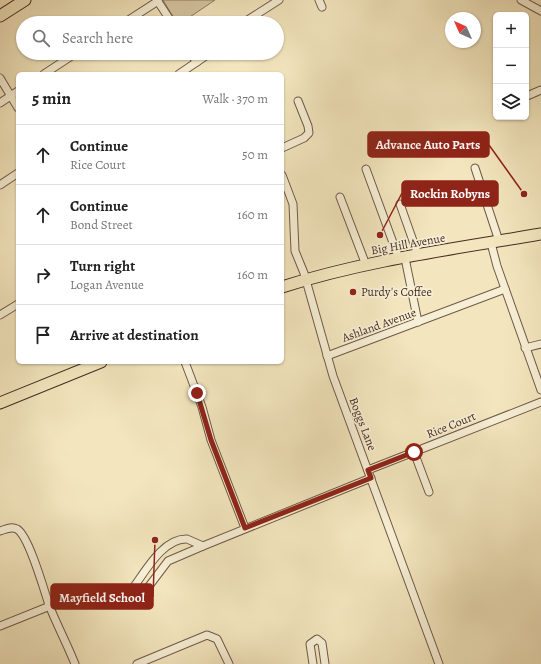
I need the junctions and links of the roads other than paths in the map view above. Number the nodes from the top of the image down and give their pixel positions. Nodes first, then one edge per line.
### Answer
1 (25, 0) edge
2 (279, 0) edge
3 (319, 0) edge
4 (521, 0) edge
5 (158, 1) edge
6 (322, 8) dead end
7 (541, 11) edge
8 (0, 16) edge
9 (135, 16) edge
10 (168, 16) edge
11 (254, 16) edge
12 (65, 60) edge
13 (200, 60) edge
14 (197, 62) joint
15 (47, 72) edge
16 (182, 72) edge
17 (0, 78) edge
18 (541, 90) edge
19 (16, 92) edge
20 (529, 95) edge
21 (11, 96) junction
22 (298, 101) dead end
23 (0, 103) edge
24 (16, 105) edge
25 (284, 147) edge
26 (475, 168) dead end
27 (366, 169) dead end
28 (16, 175) edge
29 (284, 181) edge
30 (0, 185) edge
31 (340, 197) dead end
32 (400, 204) dead end
33 (541, 234) edge
34 (495, 242) junction
35 (418, 255) junction
36 (402, 258) junction
37 (366, 264) junction
38 (305, 280) junction
39 (284, 286) edge
40 (505, 289) junction
41 (16, 305) edge
42 (0, 315) edge
43 (418, 322) junction
44 (541, 344) edge
45 (525, 348) junction
46 (327, 356) junction
47 (96, 364) edge
48 (186, 364) edge
49 (541, 390) edge
50 (541, 402) edge
51 (0, 403) edge
52 (414, 452) junction
53 (368, 470) junction
54 (371, 478) junction
55 (429, 492) dead end
56 (245, 528) junction
57 (0, 531) edge
58 (203, 546) junction
59 (50, 606) junction
60 (0, 626) edge
61 (75, 664) edge
62 (137, 664) edge
63 (229, 664) edge
64 (313, 664) edge
65 (325, 664) edge
66 (438, 664) edge

1 - 8 main road
2 - 11 street
3 - 6 street
4 - 7 street
5 - 9 street
5 - 10 street
12 - 15 street
13 - 14 street
14 - 16 street
17 - 21 street
18 - 20 street
19 - 21 street
21 - 23 street
21 - 24 street
22 - 25 street
26 - 34 street
27 - 36 street
28 - 30 street
29 - 38 street, Boggs Lane
31 - 37 street
32 - 35 street
33 - 34 main road, Big Hill Avenue
34 - 35 main road, Big Hill Avenue
34 - 40 street
35 - 36 main road, Big Hill Avenue
36 - 37 main road, Big Hill Avenue
36 - 43 street
37 - 38 main road, Big Hill Avenue
38 - 39 main road, Big Hill Avenue
38 - 46 street, Boggs Lane
40 - 43 street, Ashland Avenue
40 - 45 street
41 - 42 street
43 - 46 street, Ashland Avenue
44 - 45 street
45 - 49 street
46 - 53 street, Boggs Lane
47 - 51 main road
48 - 56 street
50 - 52 street, Rice Court
52 - 53 street, Rice Court
52 - 55 street
53 - 54 street, Boggs Lane
54 - 56 street
54 - 66 street, Boggs Lane
56 - 58 street
57 - 59 street
58 - 58 street
59 - 60 street
59 - 61 street
62 - 63 street
64 - 65 street

